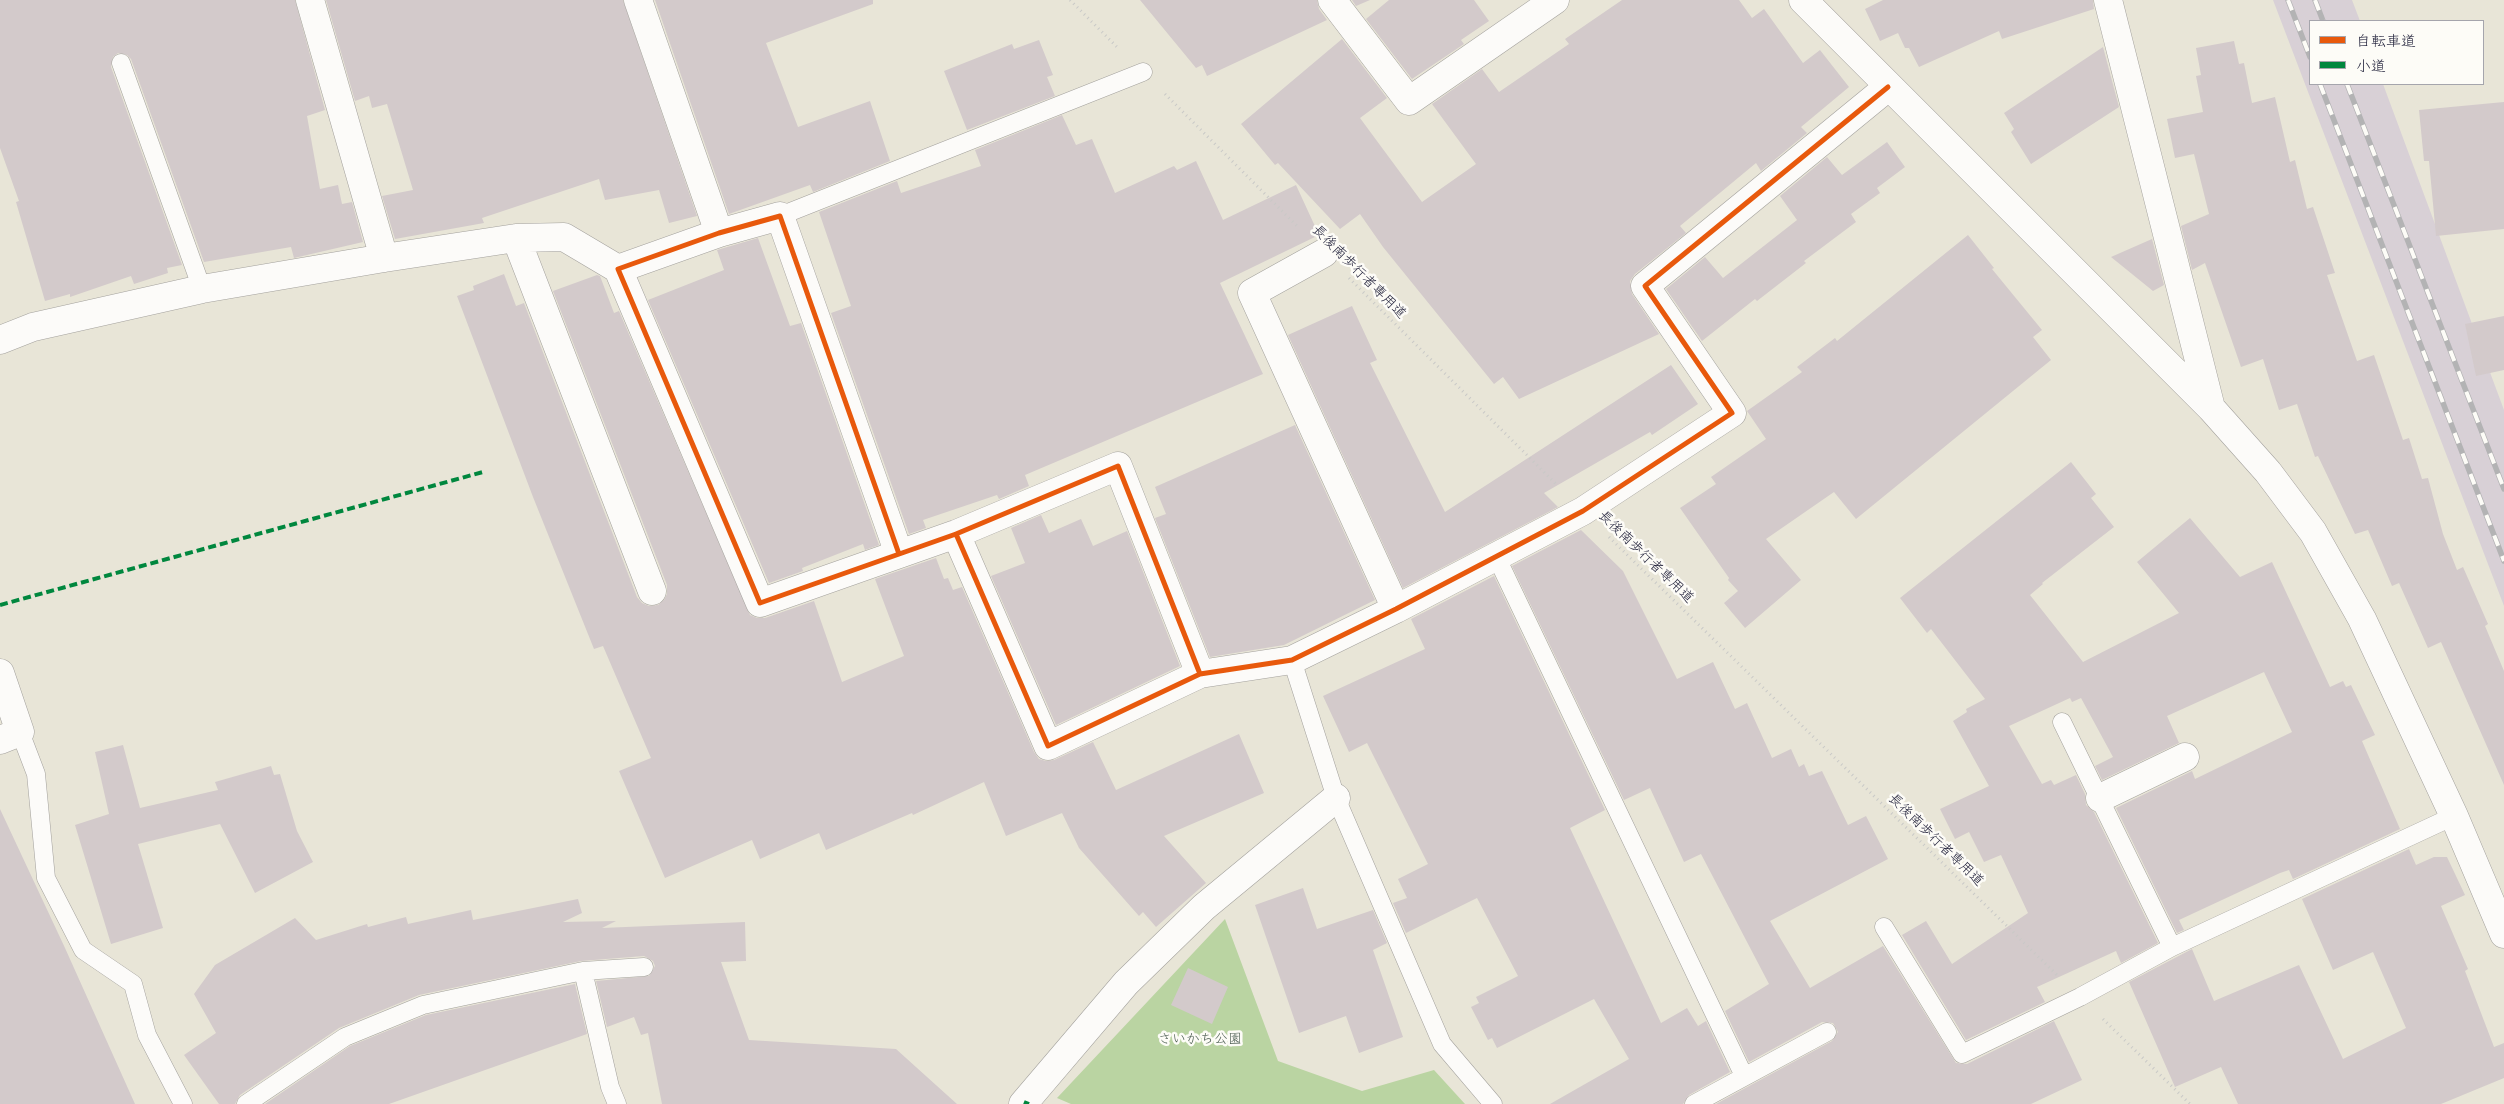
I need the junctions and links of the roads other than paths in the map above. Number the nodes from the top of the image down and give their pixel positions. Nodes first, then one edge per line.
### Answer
1 (310, 0) edge
2 (638, 0) edge
3 (1332, 0) edge
4 (1554, 0) edge
5 (1803, 0) edge
6 (2108, 0) edge
7 (121, 64) dead end
8 (1143, 72) road end
9 (1888, 87) junction
10 (780, 216) junction
11 (719, 233) junction
12 (516, 238) junction
13 (1324, 253) road end
14 (384, 258) junction
15 (618, 268) junction
16 (202, 289) junction
17 (0, 340) edge
18 (2211, 408) junction
19 (956, 534) junction
20 (899, 554) junction
21 (1497, 558) junction
22 (652, 591) dead end
23 (1396, 609) junction
24 (1292, 660) junction
25 (0, 673) edge
26 (1200, 674) junction
27 (2062, 722) dead end
28 (10, 736) edge
29 (2185, 757) dead end
30 (1336, 798) junction
31 (2100, 798) junction
32 (2454, 816) junction
33 (1884, 926) dead end
34 (2504, 934) edge
35 (2172, 947) junction
36 (644, 967) dead end
37 (583, 971) junction
38 (1827, 1032) dead end
39 (1744, 1076) junction
40 (183, 1104) edge
41 (246, 1104) edge
42 (616, 1104) edge
43 (1023, 1104) edge
44 (1493, 1104) edge
45 (1694, 1104) edge

1 - 14 street
2 - 11 street
3 - 4 street
5 - 9 street
6 - 18 street
7 - 16 lane
8 - 10 lane
9 - 18 street
9 - 21 street
10 - 11 street
10 - 20 street
11 - 15 street
12 - 14 street
12 - 15 street
12 - 22 street
13 - 23 street
14 - 16 street
15 - 20 street
16 - 17 street
18 - 32 street
19 - 20 street
19 - 26 street
19 - 26 street
21 - 23 street
21 - 39 lane
23 - 24 street
24 - 26 street
24 - 30 lane
25 - 28 street
27 - 31 lane
28 - 40 lane
29 - 31 street
30 - 43 street
30 - 44 lane
31 - 35 lane
32 - 34 street
32 - 35 lane
33 - 35 lane
36 - 37 lane
37 - 41 lane
37 - 42 lane
38 - 39 lane
39 - 45 lane

